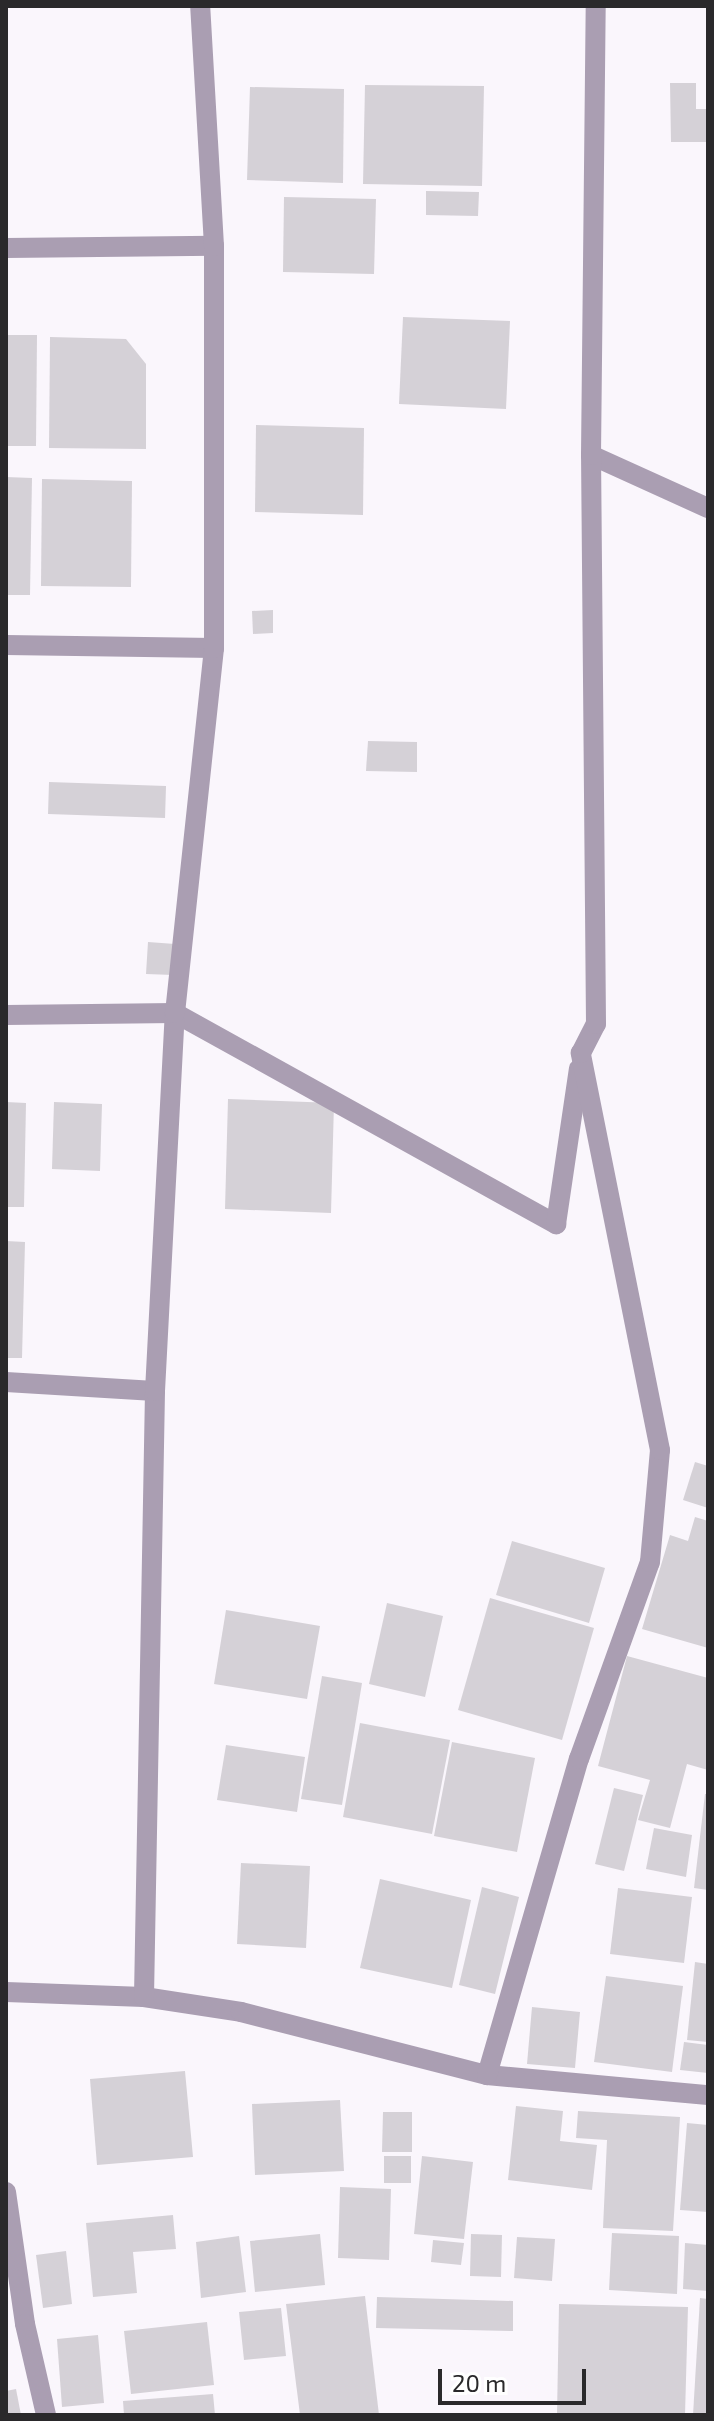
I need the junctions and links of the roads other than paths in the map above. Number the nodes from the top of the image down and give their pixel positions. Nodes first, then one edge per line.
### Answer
1 (200, 6) edge
2 (596, 6) edge
3 (214, 246) junction
4 (6, 248) edge
5 (591, 455) junction
6 (708, 508) edge
7 (6, 645) edge
8 (214, 648) junction
9 (175, 1013) junction
10 (6, 1015) edge
11 (581, 1053) junction
12 (6, 1382) edge
13 (155, 1391) junction
14 (6, 1992) edge
15 (144, 1997) junction
16 (487, 2075) junction
17 (708, 2095) edge
18 (6, 2192) edge
19 (46, 2415) edge

1 - 3 street
2 - 5 street
3 - 4 street
3 - 8 street
5 - 6 street
5 - 11 street
7 - 8 street
8 - 9 street
9 - 10 street
9 - 11 street
9 - 13 street
11 - 16 street
12 - 13 street
13 - 15 street
14 - 15 street
15 - 16 street
16 - 17 street
18 - 19 street

